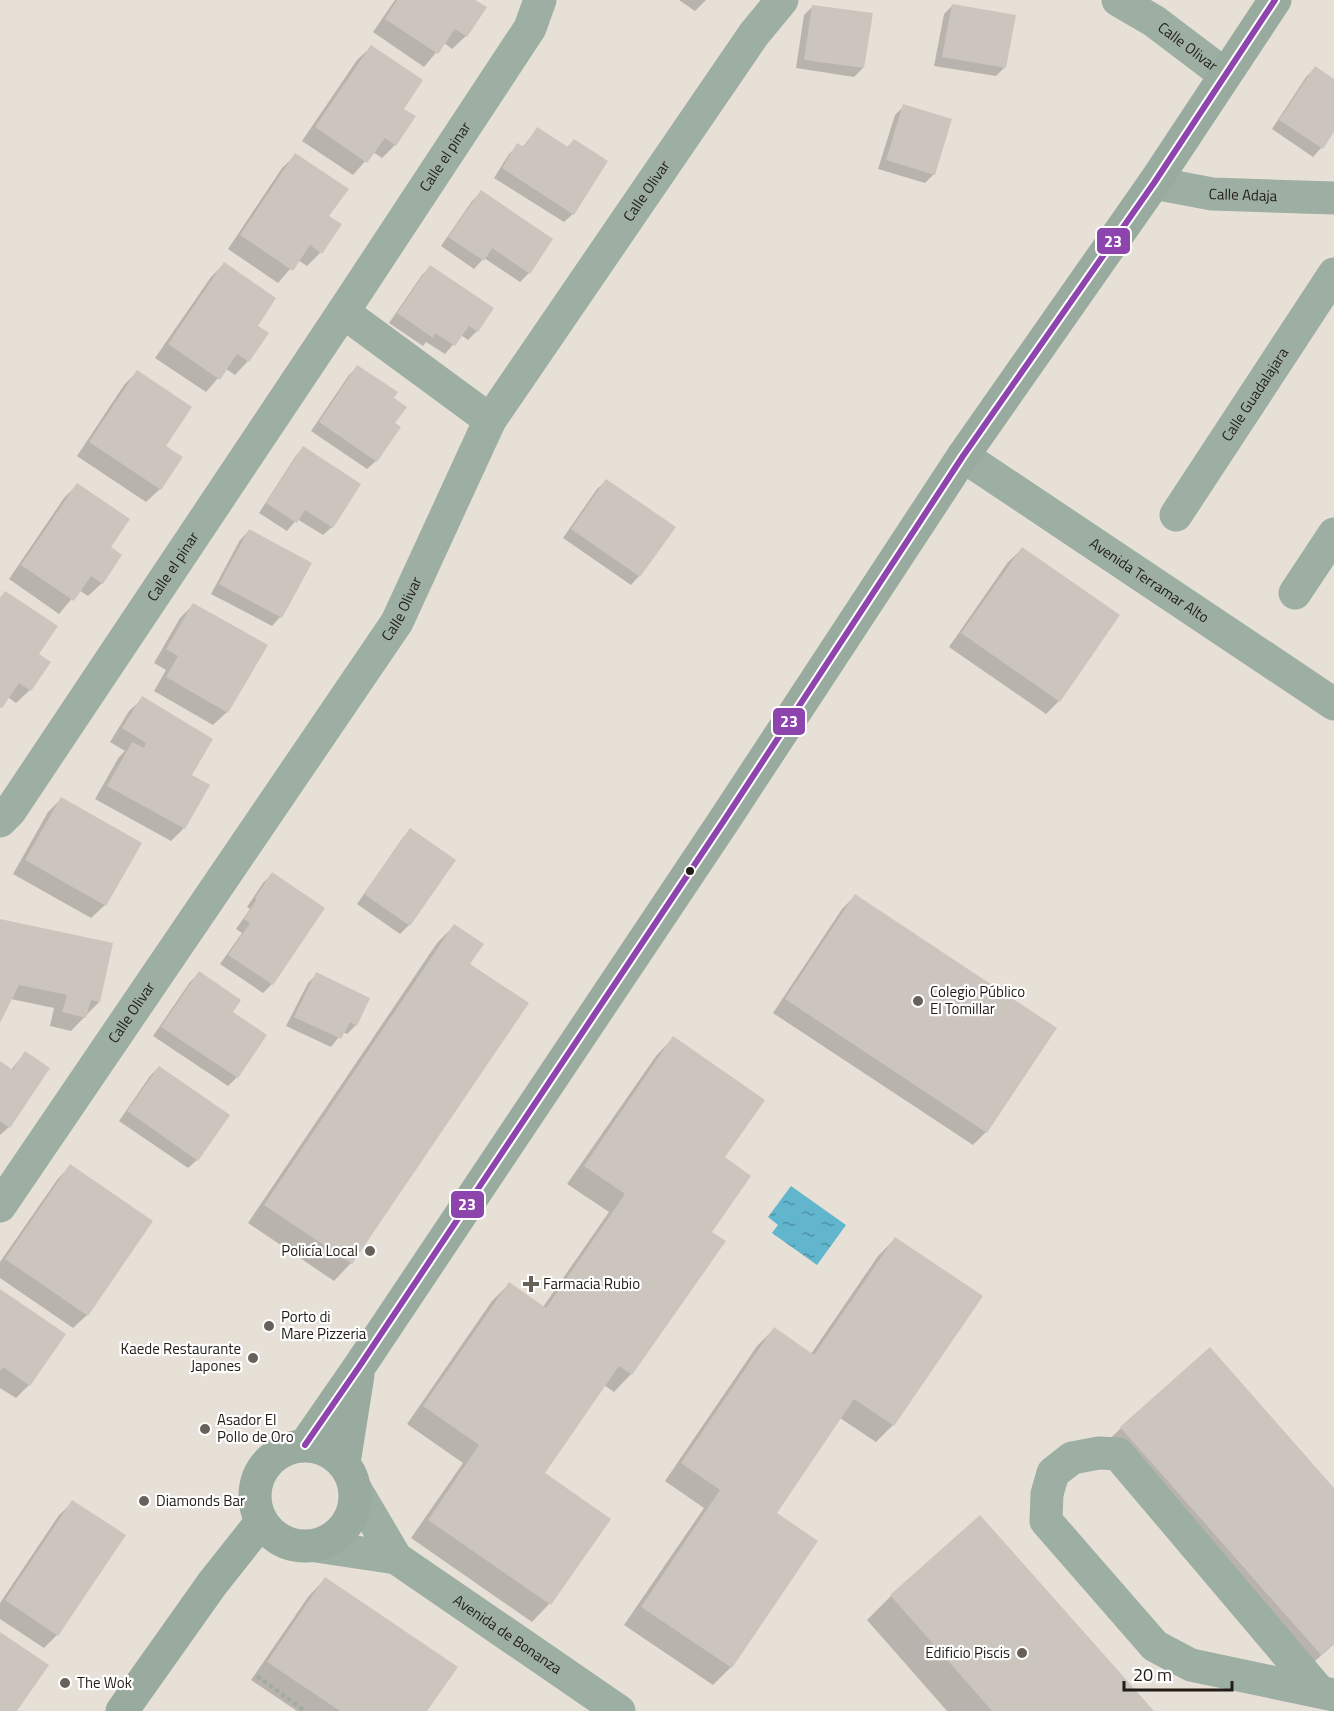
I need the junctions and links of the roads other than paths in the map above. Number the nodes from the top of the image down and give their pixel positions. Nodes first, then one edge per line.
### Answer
1 (540, 0) edge
2 (782, 0) edge
3 (1118, 0) edge
4 (1275, 0) edge
5 (1224, 74) junction
6 (1154, 183) junction
7 (1334, 198) edge
8 (1334, 274) edge
9 (343, 312) junction
10 (490, 420) junction
11 (963, 456) junction
12 (1176, 516) dead end
13 (1334, 534) edge
14 (1295, 593) dead end
15 (1334, 704) edge
16 (0, 821) edge
17 (0, 1206) edge
18 (359, 1367) junction
19 (305, 1445) junction
20 (350, 1476) junction
21 (261, 1522) junction
22 (302, 1545) junction
23 (396, 1558) junction
24 (212, 1584) junction
25 (1326, 1692) edge
26 (122, 1711) edge
27 (619, 1711) edge

1 - 9 street, Calle el pinar
2 - 10 street, Calle Olivar
3 - 5 street, Calle Olivar
4 - 5 main road
5 - 6 main road
6 - 7 street, Calle Adaja
6 - 11 main road
8 - 12 street, Calle Guadalajara
9 - 10 street
9 - 16 street, Calle el pinar
10 - 17 street, Calle Olivar
11 - 15 street, Avenida Terramar Alto
11 - 18 main road
13 - 14 street
18 - 19 main road
18 - 20 main road
19 - 20 main road
19 - 21 main road
20 - 22 main road
20 - 23 street, Avenida de Bonanza
21 - 22 main road
21 - 24 main road
22 - 23 street, Avenida de Bonanza
22 - 24 main road
23 - 27 street, Avenida de Bonanza
24 - 26 main road
25 - 25 street

